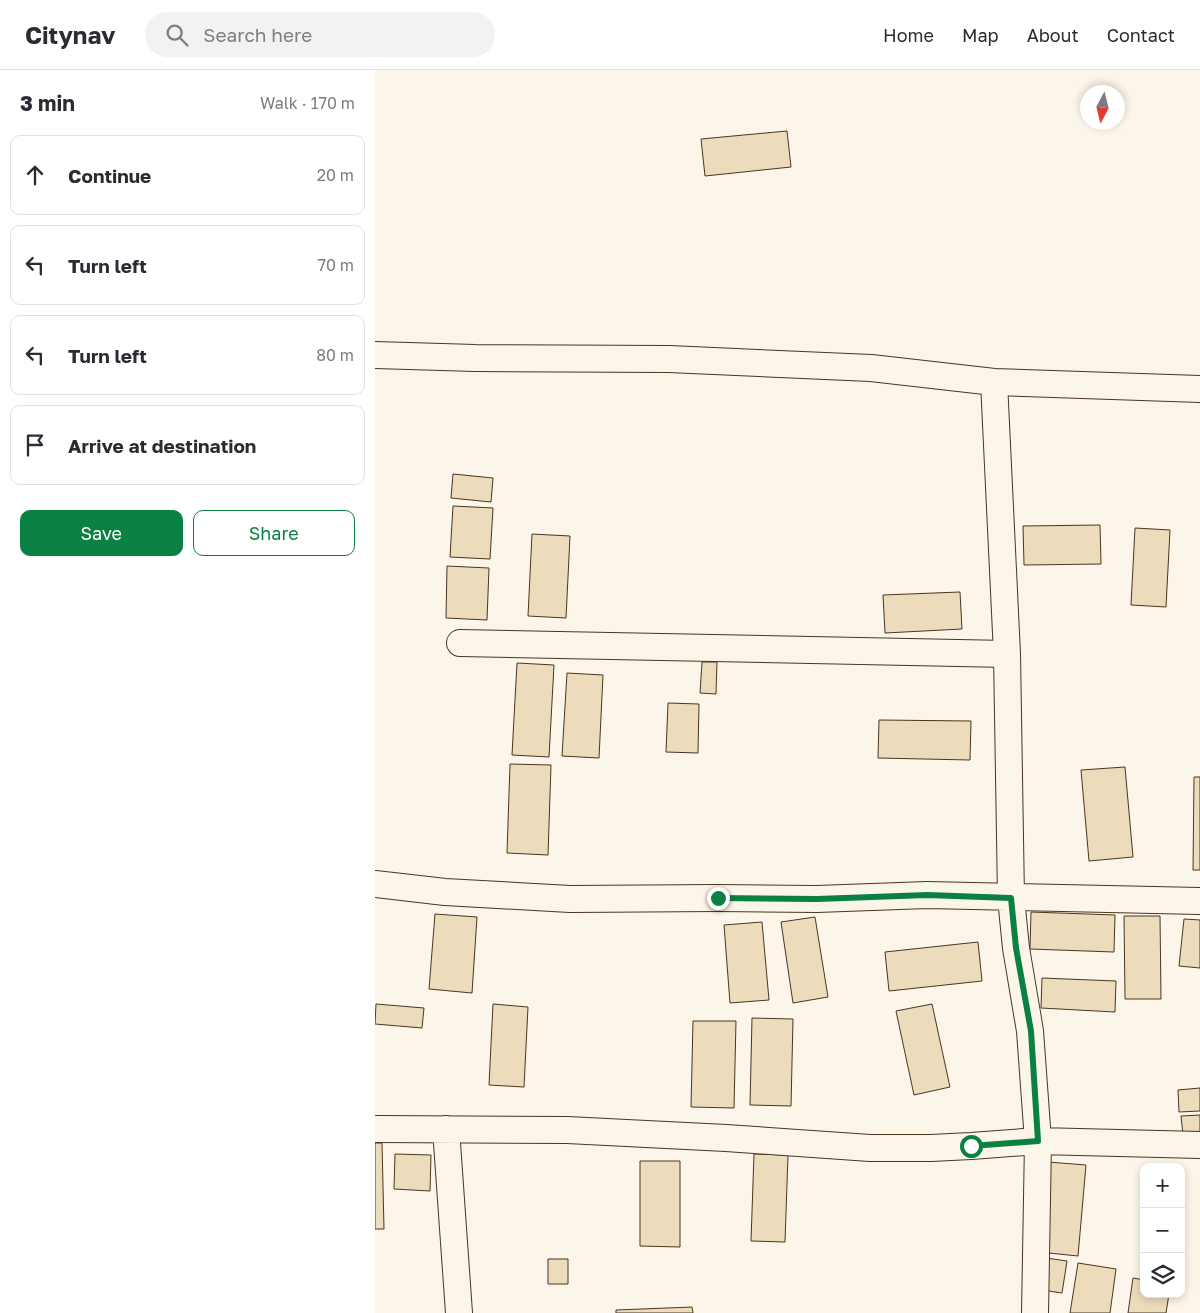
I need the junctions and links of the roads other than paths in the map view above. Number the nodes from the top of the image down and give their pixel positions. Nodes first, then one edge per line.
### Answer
1 (375, 355) edge
2 (994, 382) junction
3 (1200, 389) edge
4 (460, 643) dead end
5 (1007, 654) junction
6 (375, 884) edge
7 (1011, 898) junction
8 (1200, 901) edge
9 (375, 1129) edge
10 (446, 1130) junction
11 (1038, 1141) junction
12 (1200, 1145) edge
13 (459, 1313) edge
14 (1035, 1313) edge

1 - 2 street
2 - 3 street
2 - 5 street
4 - 5 street
5 - 7 street
6 - 7 street
7 - 8 street
7 - 11 street
9 - 10 street
10 - 11 street
10 - 13 street
11 - 12 street
11 - 14 street

